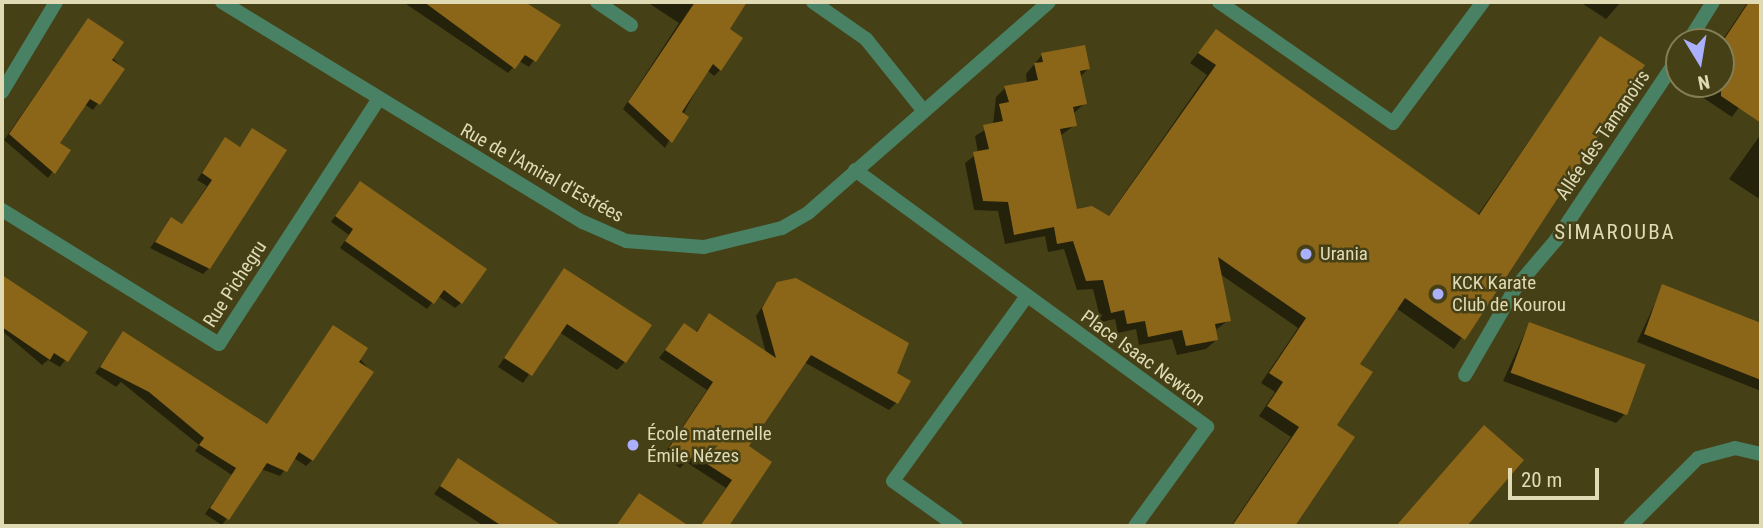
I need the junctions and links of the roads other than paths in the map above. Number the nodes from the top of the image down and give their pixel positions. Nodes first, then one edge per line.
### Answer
1 (56, 2) edge
2 (222, 2) edge
3 (597, 2) edge
4 (813, 2) edge
5 (1049, 2) edge
6 (1219, 2) edge
7 (1483, 2) edge
8 (1713, 2) edge
9 (239, 6) edge
10 (631, 24) dead end
11 (1697, 28) edge
12 (1665, 76) edge
13 (2, 92) edge
14 (377, 102) junction
15 (922, 109) junction
16 (855, 170) junction
17 (2, 210) edge
18 (1026, 297) junction
19 (1465, 375) dead end
20 (1761, 454) edge
21 (956, 526) edge
22 (1135, 526) edge
23 (1630, 526) edge

1 - 13 street
2 - 9 street, Rue de l'Amiral d'Estrées
3 - 10 street
4 - 15 street
5 - 15 street, Rue de l'Amiral d'Estrées
6 - 7 street
8 - 11 street
9 - 14 street, Rue de l'Amiral d'Estrées
12 - 19 street, Allée des Tamanoirs
14 - 16 street, Rue de l'Amiral d'Estrées
14 - 17 street, Rue Pichegru
15 - 16 street, Rue de l'Amiral d'Estrées
16 - 18 street, Place Isaac Newton
18 - 21 street
18 - 22 street, Place Isaac Newton
20 - 23 street

